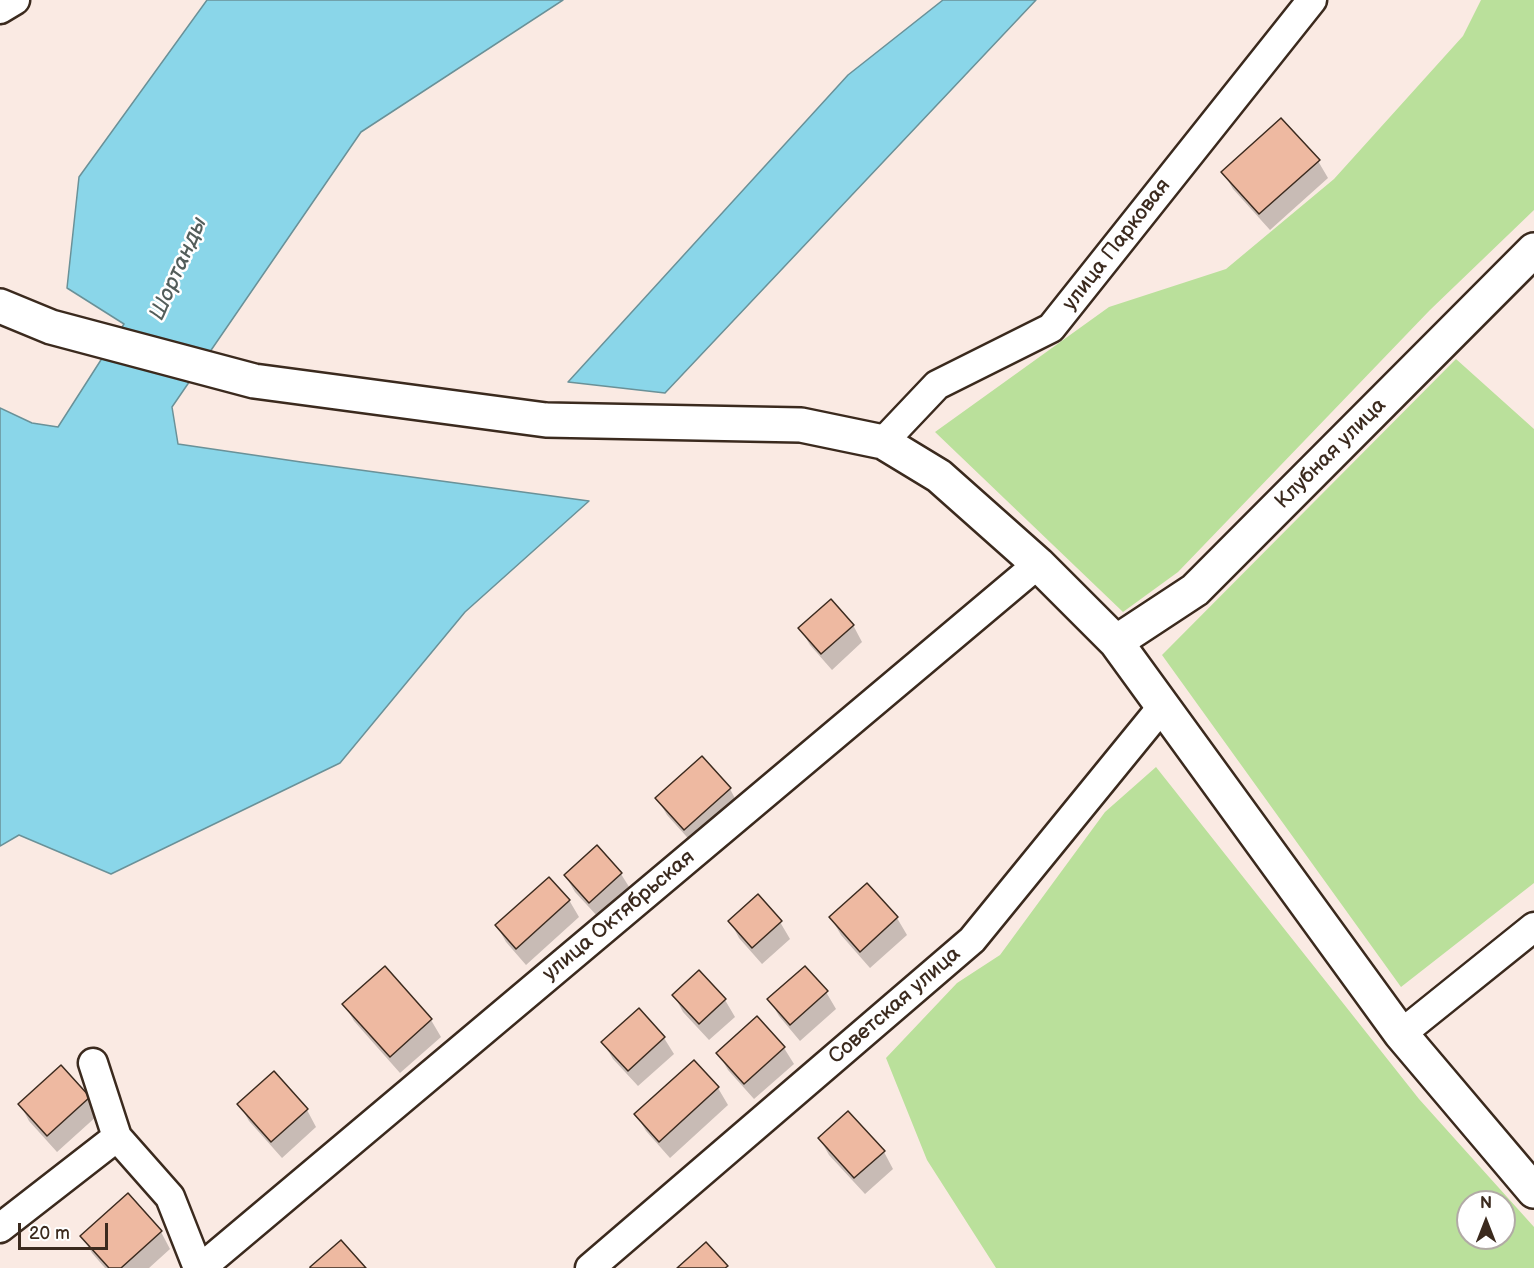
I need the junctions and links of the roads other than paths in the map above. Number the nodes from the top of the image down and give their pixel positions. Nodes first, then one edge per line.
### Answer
1 (15, 0) edge
2 (1312, 0) edge
3 (0, 9) edge
4 (1534, 250) edge
5 (0, 306) edge
6 (883, 442) junction
7 (1038, 564) junction
8 (1116, 642) junction
9 (1162, 707) junction
10 (1534, 927) edge
11 (1401, 1034) junction
12 (93, 1063) dead end
13 (117, 1137) junction
14 (1534, 1191) edge
15 (0, 1228) edge
16 (199, 1268) edge
17 (590, 1268) edge

1 - 3 street
2 - 6 street, улица Парковая
4 - 8 street, Клубная улица
5 - 6 street
6 - 7 street
7 - 8 street
7 - 16 street, улица Октябрьская
8 - 9 street
9 - 11 street
9 - 17 street, Советская улица
10 - 11 street
11 - 14 street
12 - 13 street
13 - 15 street
13 - 16 street

